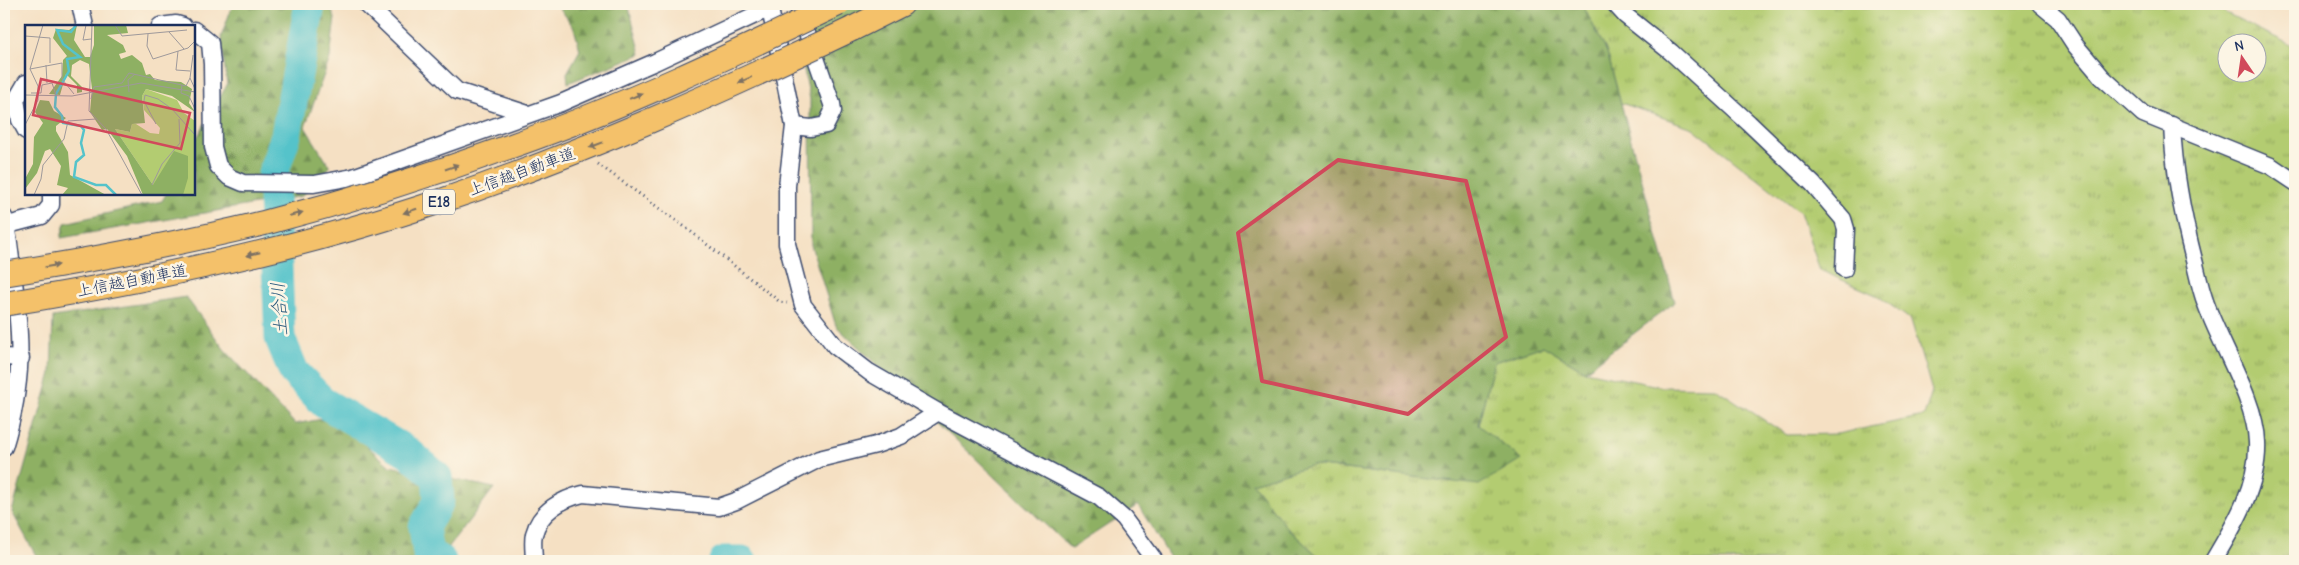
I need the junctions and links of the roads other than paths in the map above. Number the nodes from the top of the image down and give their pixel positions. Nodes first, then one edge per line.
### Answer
1 (80, 4) edge
2 (366, 4) edge
3 (797, 4) edge
4 (838, 4) edge
5 (902, 4) edge
6 (1615, 4) edge
7 (2040, 4) edge
8 (770, 6) edge
9 (85, 25) edge
10 (195, 31) edge
11 (25, 85) edge
12 (528, 114) junction
13 (2172, 125) junction
14 (794, 126) junction
15 (25, 129) edge
16 (2295, 182) edge
17 (51, 195) edge
18 (5, 223) edge
19 (1844, 270) dead end
20 (4, 274) edge
21 (4, 304) edge
22 (4, 357) edge
23 (21, 358) junction
24 (938, 412) junction
25 (4, 447) edge
26 (534, 561) edge
27 (1155, 561) edge
28 (2212, 561) edge

1 - 9 street
2 - 12 street
3 - 14 street
20 -> 4 highway, 上信越自動車道 / E18, bridge
5 -> 21 highway, 上信越自動車道 / E18, bridge
6 - 19 street
7 - 13 street
8 - 12 street
8 - 14 street
10 - 12 street
11 - 15 street
13 - 16 street
13 - 28 street
14 - 24 street
17 - 18 street
18 - 23 street
22 - 23 street
23 - 25 street
24 - 26 street
24 - 27 street

